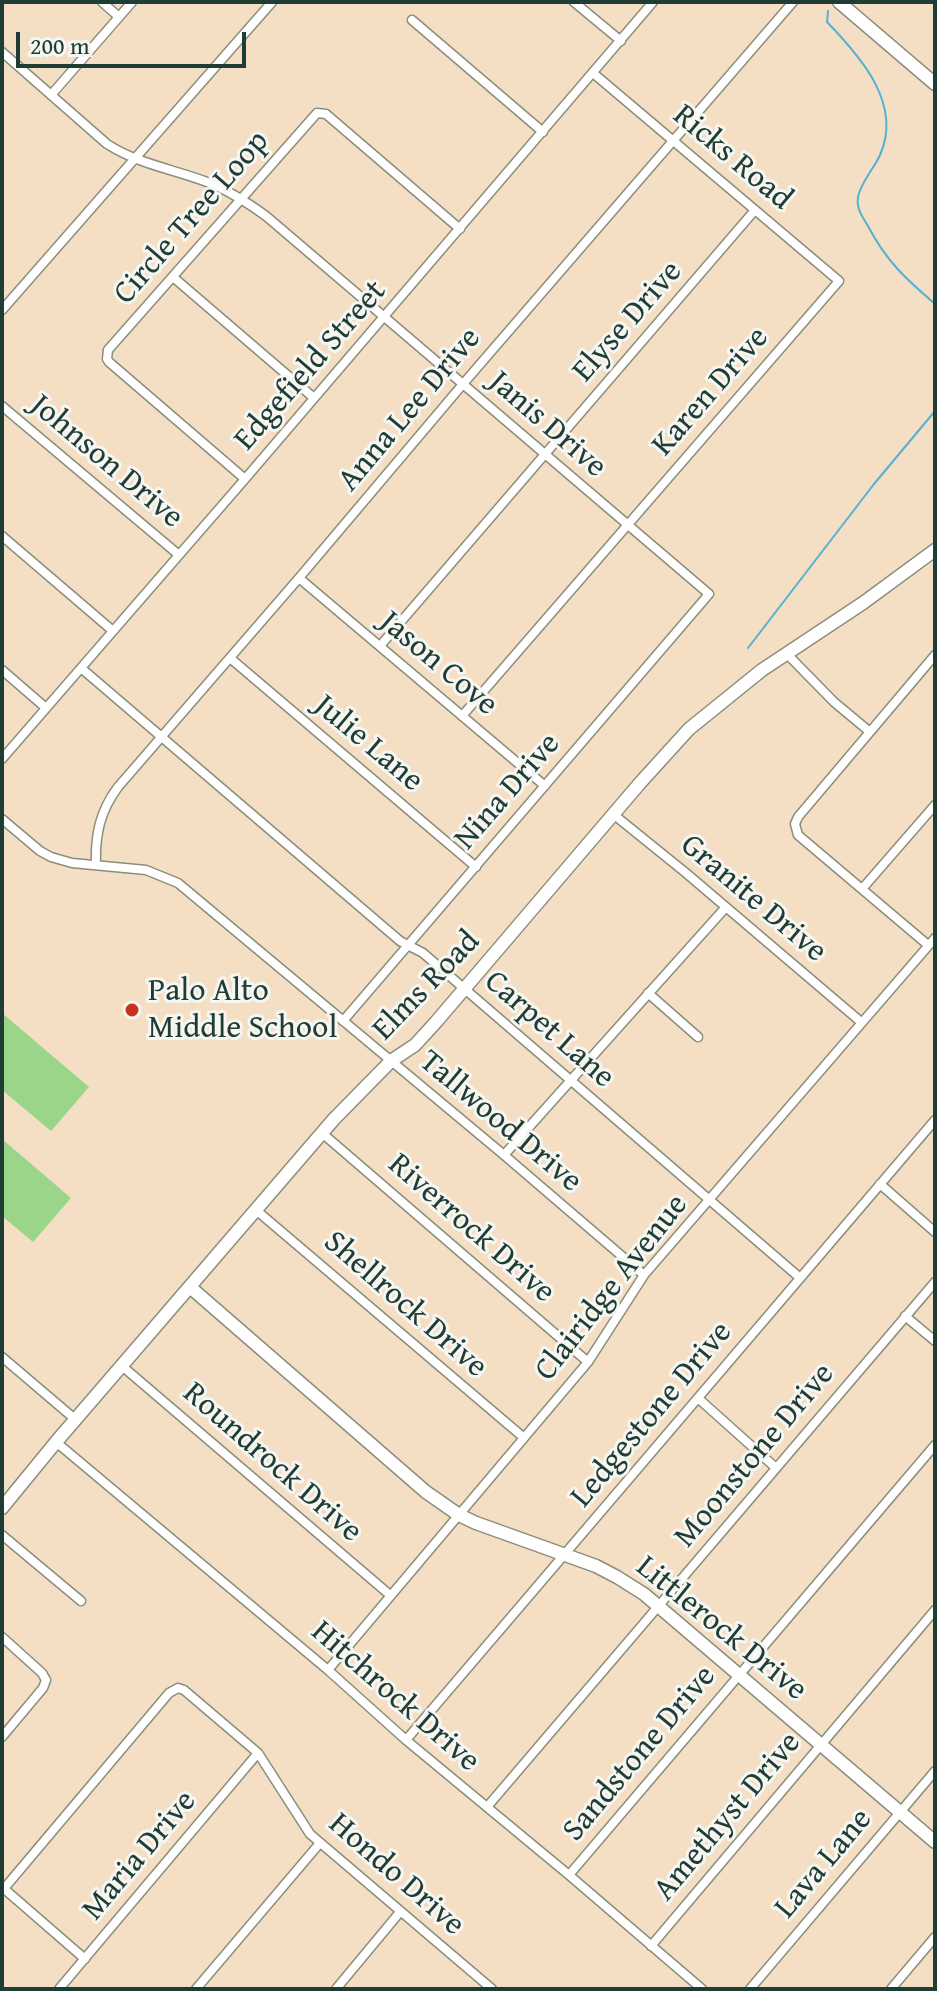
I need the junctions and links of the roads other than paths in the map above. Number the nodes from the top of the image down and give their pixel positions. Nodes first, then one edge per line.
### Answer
1 (102, 2) edge
2 (132, 2) edge
3 (272, 2) edge
4 (574, 2) edge
5 (653, 2) edge
6 (793, 2) edge
7 (849, 5) edge
8 (119, 17) junction
9 (412, 20) dead end
10 (621, 41) junction
11 (2, 52) edge
12 (593, 73) junction
13 (935, 84) edge
14 (51, 95) junction
15 (543, 132) junction
16 (674, 140) junction
17 (134, 159) junction
18 (240, 198) junction
19 (755, 210) junction
20 (460, 229) junction
21 (173, 277) junction
22 (839, 281) joint
23 (2, 310) edge
24 (384, 317) junction
25 (463, 384) junction
26 (314, 398) junction
27 (2, 406) edge
28 (545, 455) junction
29 (245, 479) junction
30 (627, 525) junction
31 (2, 536) edge
32 (935, 550) edge
33 (179, 555) junction
34 (299, 578) junction
35 (709, 594) joint
36 (113, 631) junction
37 (380, 646) junction
38 (787, 654) junction
39 (935, 655) edge
40 (230, 658) junction
41 (81, 668) junction
42 (2, 670) edge
43 (46, 708) junction
44 (462, 716) junction
45 (870, 732) junction
46 (161, 738) junction
47 (2, 759) edge
48 (545, 786) junction
49 (935, 805) edge
50 (613, 814) junction
51 (2, 819) edge
52 (96, 864) junction
53 (476, 867) junction
54 (862, 889) junction
55 (726, 907) junction
56 (932, 942) edge
57 (408, 945) junction
58 (466, 989) junction
59 (648, 993) junction
60 (343, 1021) junction
61 (861, 1022) junction
62 (698, 1037) dead end
63 (391, 1061) junction
64 (570, 1081) junction
65 (935, 1120) edge
66 (322, 1133) junction
67 (504, 1155) junction
68 (880, 1184) junction
69 (710, 1201) junction
70 (256, 1210) junction
71 (935, 1232) edge
72 (644, 1275) junction
73 (799, 1277) junction
74 (935, 1282) edge
75 (190, 1287) junction
76 (905, 1316) junction
77 (935, 1341) edge
78 (2, 1357) edge
79 (588, 1362) junction
80 (122, 1366) junction
81 (699, 1399) junction
82 (76, 1420) junction
83 (523, 1437) junction
84 (56, 1442) junction
85 (935, 1445) edge
86 (776, 1468) junction
87 (2, 1508) edge
88 (459, 1515) junction
89 (2, 1535) edge
90 (565, 1555) junction
91 (390, 1595) junction
92 (81, 1601) dead end
93 (658, 1606) junction
94 (935, 1610) edge
95 (2, 1637) edge
96 (328, 1670) junction
97 (738, 1675) junction
98 (2, 1737) edge
99 (406, 1740) junction
100 (821, 1744) junction
101 (258, 1753) junction
102 (935, 1771) edge
103 (487, 1807) junction
104 (900, 1812) junction
105 (935, 1842) edge
106 (320, 1843) junction
107 (569, 1875) junction
108 (3, 1889) edge
109 (400, 1912) junction
110 (935, 1937) edge
111 (651, 1946) junction
112 (85, 1959) junction
113 (59, 1989) edge
114 (196, 1989) edge
115 (336, 1989) edge
116 (492, 1989) edge
117 (702, 1989) edge
118 (750, 1989) edge
119 (891, 1989) edge

1 - 8 street
2 - 8 street
3 - 17 street
4 - 10 street
5 - 10 street, Edgefield Street
6 - 16 street, Anna Lee Drive
7 - 13 main road
8 - 14 street
9 - 15 street
10 - 12 street, Edgefield Street
11 - 14 street, Janis Drive
12 - 15 street, Edgefield Street
12 - 16 street, Ricks Road
14 - 17 street, Janis Drive
15 - 20 street, Edgefield Street
16 - 19 street, Ricks Road
16 - 25 street, Anna Lee Drive
17 - 18 street, Janis Drive
17 - 23 street
18 - 20 street, Circle Tree Loop
18 - 21 street, Circle Tree Loop
18 - 24 street, Janis Drive
19 - 22 street, Ricks Road
19 - 28 street, Elyse Drive
20 - 24 street, Edgefield Street
21 - 26 street
21 - 29 street, Circle Tree Loop
22 - 30 street, Karen Drive
24 - 25 street, Janis Drive
24 - 26 street, Edgefield Street
25 - 28 street, Janis Drive
25 - 34 street, Anna Lee Drive
26 - 29 street, Edgefield Street
27 - 33 street, Johnson Drive
28 - 30 street, Janis Drive
28 - 37 street, Elyse Drive
29 - 33 street, Edgefield Street
30 - 35 street, Janis Drive
30 - 44 street, Karen Drive
31 - 36 street
32 - 38 main road, Elms Road
33 - 36 street, Edgefield Street
34 - 37 street, Jason Cove
34 - 40 street, Anna Lee Drive
35 - 48 street, Nina Drive
36 - 41 street, Edgefield Street
37 - 44 street, Jason Cove
38 - 45 street
38 - 50 main road, Elms Road
39 - 45 street
40 - 46 street, Anna Lee Drive
40 - 53 street, Julie Lane
41 - 43 street, Edgefield Street
41 - 46 street, Carpet Lane
42 - 43 street
43 - 47 street, Edgefield Street
44 - 48 street, Jason Cove
45 - 54 street
46 - 52 street, Anna Lee Drive
46 - 57 street, Carpet Lane
48 - 53 street, Nina Drive
49 - 54 street
50 - 55 street, Granite Drive
50 - 58 main road, Elms Road
51 - 52 street, Tallwood Drive
52 - 60 street, Tallwood Drive
53 - 57 street, Nina Drive
54 - 56 street
55 - 59 street
55 - 61 street, Granite Drive
56 - 61 street, Clairidge Avenue
57 - 58 street, Carpet Lane
57 - 60 street, Nina Drive
58 - 63 main road, Elms Road
58 - 64 street, Carpet Lane
59 - 62 street
59 - 64 street
60 - 63 street, Tallwood Drive
61 - 69 street, Clairidge Avenue
63 - 66 main road, Elms Road
63 - 67 street, Tallwood Drive
64 - 67 street
64 - 69 street, Carpet Lane
65 - 68 street, Ledgestone Drive
66 - 70 main road, Elms Road
66 - 79 street, Riverrock Drive
67 - 72 street, Tallwood Drive
68 - 71 street
68 - 73 street, Ledgestone Drive
69 - 72 street, Clairidge Avenue
69 - 73 street, Carpet Lane
70 - 75 main road, Elms Road
70 - 83 street, Shellrock Drive
72 - 79 street, Clairidge Avenue
73 - 81 street, Ledgestone Drive
74 - 76 street, Moonstone Drive
75 - 80 main road, Elms Road
75 - 88 main road, Littlerock Drive
76 - 77 street
76 - 86 street, Moonstone Drive
78 - 82 street
79 - 83 street, Clairidge Avenue
80 - 82 main road, Elms Road
80 - 91 street, Roundrock Drive
81 - 86 street
81 - 90 street, Ledgestone Drive
82 - 84 main road, Elms Road
83 - 88 street, Clairidge Avenue
84 - 87 main road, Elms Road
84 - 96 street, Hitchrock Drive
85 - 97 street, Sandstone Drive
86 - 93 street, Moonstone Drive
88 - 90 main road, Littlerock Drive
88 - 91 street, Clairidge Avenue
89 - 92 street
90 - 93 main road, Littlerock Drive
90 - 99 street, Ledgestone Drive
91 - 96 street
93 - 97 main road, Littlerock Drive
93 - 103 street, Moonstone Drive
94 - 100 street, Amethyst Drive
95 - 98 street
96 - 99 street, Hitchrock Drive
97 - 100 main road, Littlerock Drive
97 - 107 street, Sandstone Drive
99 - 103 street, Hitchrock Drive
100 - 104 main road, Littlerock Drive
100 - 111 street, Amethyst Drive
101 - 106 street, Hondo Drive
101 - 108 street, Hondo Drive
101 - 112 street, Maria Drive
102 - 104 street, Lava Lane
103 - 107 street, Hitchrock Drive
104 - 105 main road, Littlerock Drive
104 - 118 street, Lava Lane
106 - 109 street, Hondo Drive
106 - 114 street
107 - 111 street, Hitchrock Drive
108 - 112 street
109 - 115 street
109 - 116 street, Hondo Drive
110 - 119 street
111 - 117 street, Hitchrock Drive
112 - 113 street, Maria Drive

